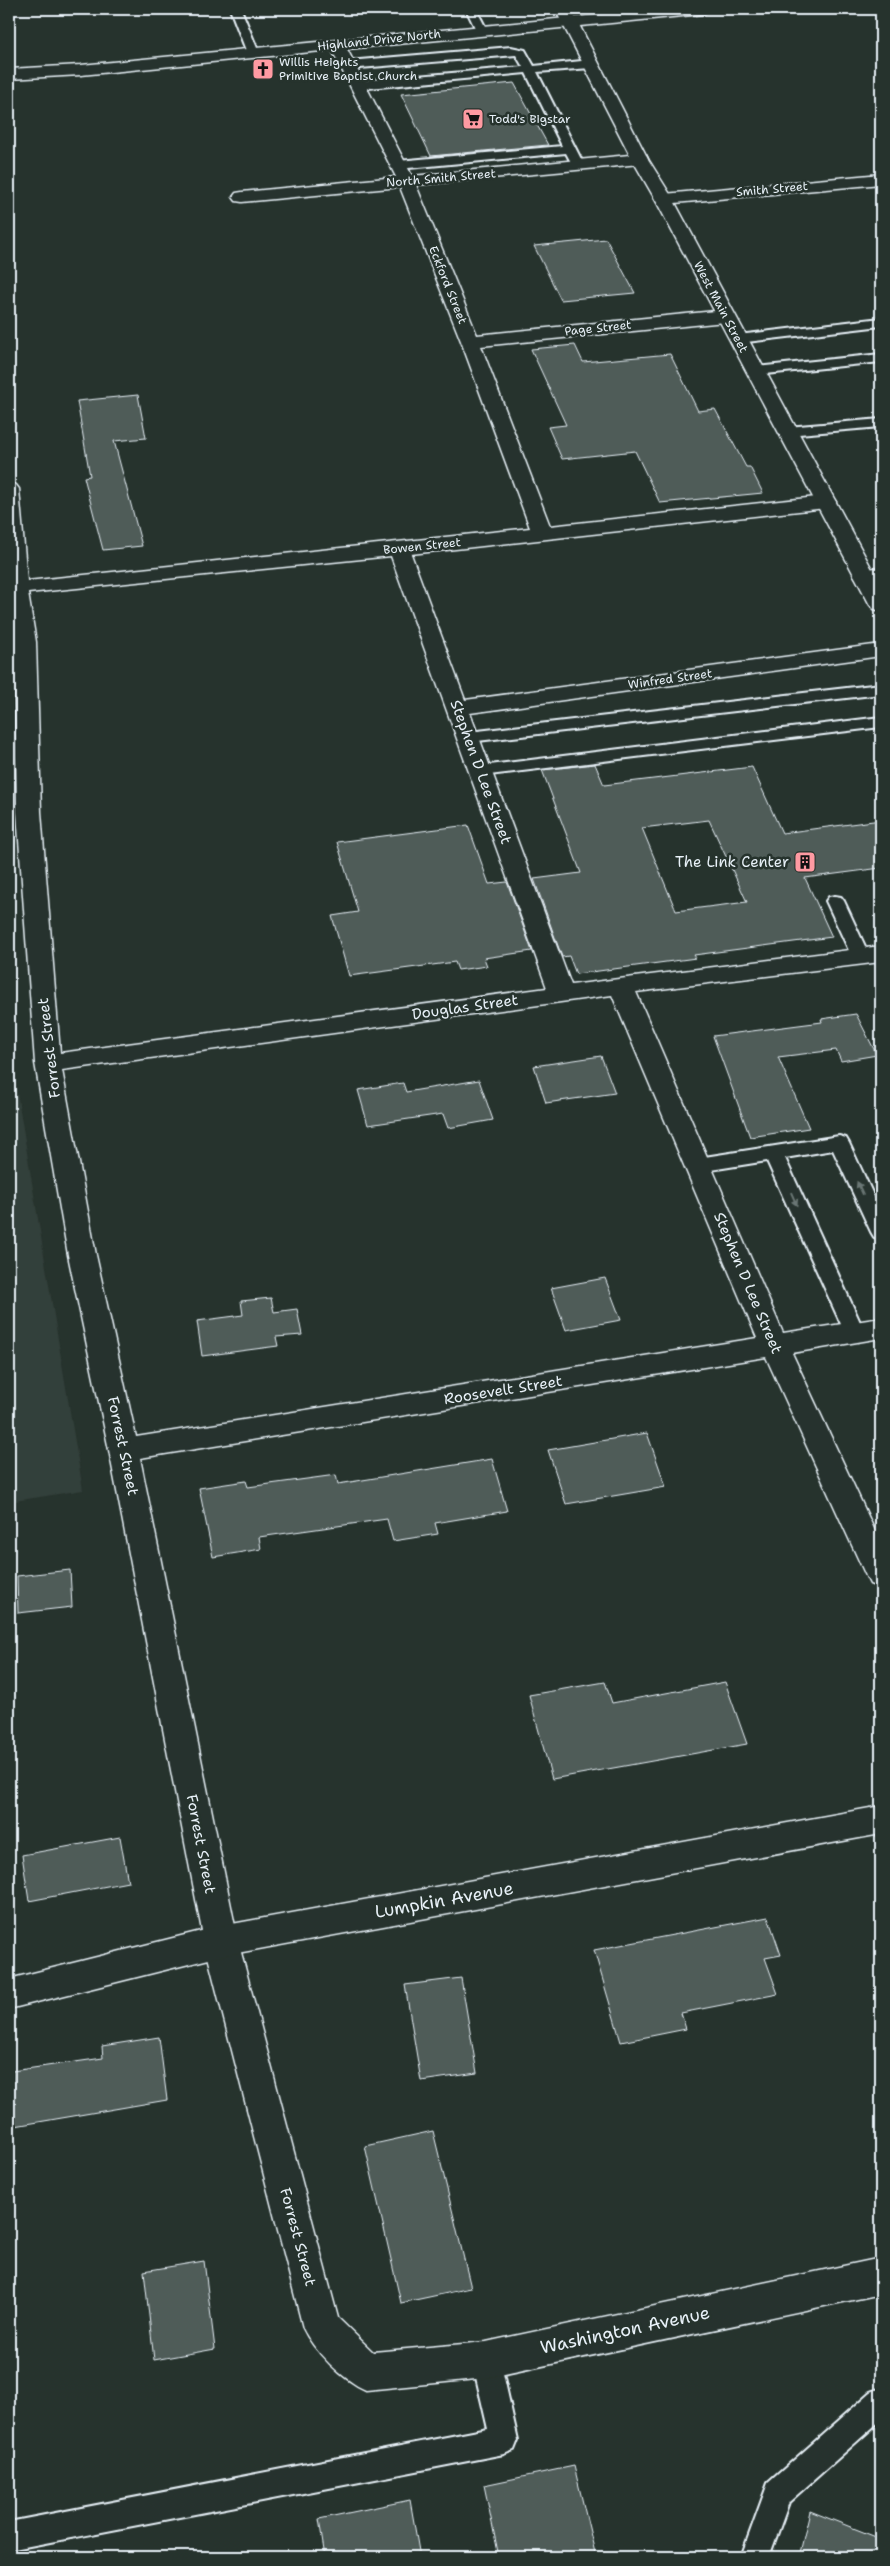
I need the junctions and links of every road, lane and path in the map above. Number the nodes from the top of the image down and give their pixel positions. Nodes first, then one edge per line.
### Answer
1 (235, 9) edge
2 (471, 9) edge
3 (703, 9) edge
4 (566, 15) edge
5 (481, 30) junction
6 (337, 44) junction
7 (253, 53) junction
8 (591, 64) junction
9 (348, 65) junction
10 (531, 70) junction
11 (9, 74) edge
12 (358, 85) junction
13 (570, 149) junction
14 (640, 159) junction
15 (578, 165) junction
16 (402, 173) junction
17 (881, 179) edge
18 (242, 197) dead end
19 (664, 199) junction
20 (725, 316) junction
21 (881, 322) edge
22 (738, 339) junction
23 (470, 341) junction
24 (881, 358) edge
25 (755, 371) junction
26 (881, 423) edge
27 (787, 431) junction
28 (9, 489) edge
29 (826, 502) junction
30 (542, 532) junction
31 (399, 549) junction
32 (872, 574) edge
33 (18, 588) junction
34 (881, 605) edge
35 (881, 650) edge
36 (881, 689) edge
37 (458, 708) junction
38 (881, 722) edge
39 (469, 737) junction
40 (481, 771) junction
41 (19, 813) edge
42 (835, 901) dead end
43 (871, 956) edge
44 (621, 986) junction
45 (562, 994) junction
46 (48, 1063) junction
47 (774, 1154) junction
48 (698, 1165) junction
49 (881, 1232) edge
50 (868, 1331) edge
51 (776, 1347) junction
52 (124, 1450) junction
53 (881, 1576) edge
54 (881, 1820) edge
55 (221, 1942) junction
56 (9, 1994) edge
57 (881, 2276) edge
58 (486, 2360) junction
59 (366, 2372) joint
60 (881, 2402) edge
61 (9, 2536) edge
62 (755, 2557) edge

1 - 7 lane
2 - 5 lane
3 - 4 street, Highland Drive North
4 - 5 street, Highland Drive North
4 - 8 street, West Main Street
5 - 6 street, Highland Drive North
6 - 7 street, Highland Drive North
6 - 9 street, Eckford Street
7 - 11 street, Highland Drive North
8 - 10 lane
8 - 14 street, West Main Street
9 - 10 lane
9 - 12 street, Eckford Street
10 - 12 lane
10 - 13 lane
12 - 16 street, Eckford Street
13 - 15 lane
13 - 16 lane
14 - 15 street, North Smith Street
14 - 19 street, West Main Street
15 - 16 street, North Smith Street
16 - 18 street, North Smith Street
16 - 23 street, Eckford Street
17 - 19 street, Smith Street
19 - 20 street, West Main Street
20 - 22 street, West Main Street
20 - 23 street, Page Street
21 - 22 lane
22 - 25 street, West Main Street
23 - 30 street, Eckford Street
24 - 25 lane
25 - 27 street, West Main Street
26 - 27 lane
27 - 29 street, West Main Street
28 - 33 street, Forrest Street
29 - 30 street, Bowen Street
29 - 32 street, West Main Street
30 - 31 street, Bowen Street
31 - 33 street, Bowen Street
31 - 37 street, Stephen D Lee Street
32 - 34 street, West Main Street
33 - 41 street, Forrest Street
35 - 37 street, Winfred Street
36 - 39 lane
37 - 39 street, Stephen D Lee Street
38 - 40 lane
39 - 40 street, Stephen D Lee Street
40 - 45 street, Stephen D Lee Street
41 - 46 street, Forrest Street
42 - 43 lane
43 - 44 street, Douglas Street
44 - 45 street, Douglas Street
44 - 48 street, Stephen D Lee Street
45 - 46 street, Douglas Street
46 - 52 street, Forrest Street
47 - 48 lane
49 -> 47 lane
47 -> 50 lane
48 - 51 street, Stephen D Lee Street
50 - 51 street, Roosevelt Street
51 - 52 street, Roosevelt Street
51 - 53 street, Stephen D Lee Street
52 - 55 street, Forrest Street
54 - 55 street, Lumpkin Avenue
55 - 56 street, Lumpkin Avenue
55 - 59 street, Forrest Street
57 - 58 street, Washington Avenue
58 - 59 street, Washington Avenue
58 - 61 lane
60 - 62 lane

